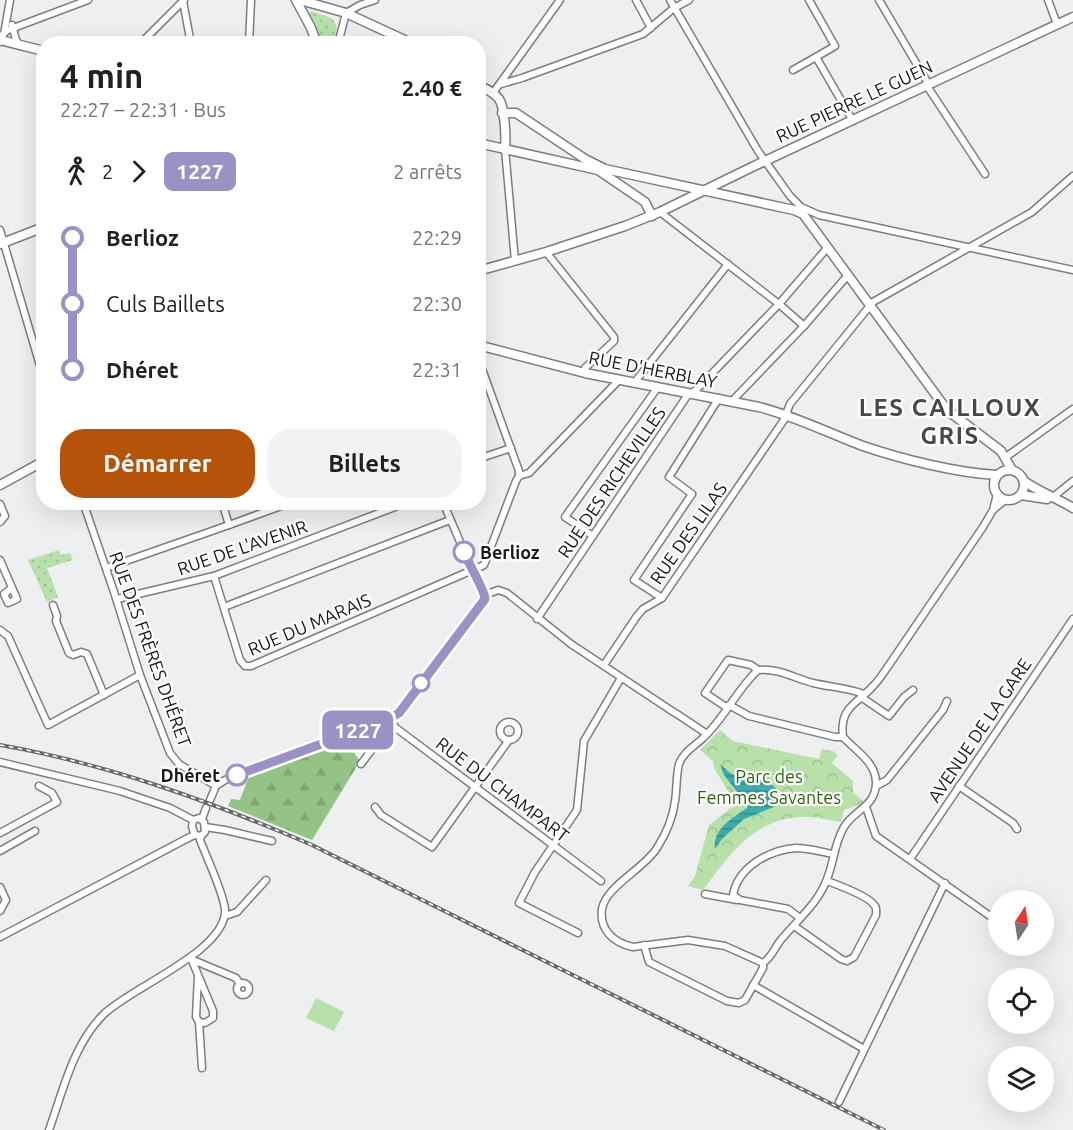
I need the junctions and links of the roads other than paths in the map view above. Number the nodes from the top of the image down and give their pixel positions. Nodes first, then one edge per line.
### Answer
1 (10, 0) edge
2 (88, 0) edge
3 (184, 0) edge
4 (251, 0) edge
5 (296, 0) edge
6 (300, 0) edge
7 (375, 0) edge
8 (560, 0) edge
9 (636, 0) edge
10 (670, 0) edge
11 (689, 0) edge
12 (809, 0) edge
13 (879, 0) edge
14 (1048, 0) edge
15 (316, 4) junction
16 (674, 8) junction
17 (346, 13) junction
18 (304, 14) junction
19 (1073, 17) edge
20 (7, 18) junction
21 (1058, 24) junction
22 (14, 28) junction
23 (651, 28) junction
24 (148, 36) edge
25 (190, 36) edge
26 (249, 36) edge
27 (314, 36) edge
28 (340, 36) edge
29 (396, 36) edge
30 (1, 39) edge
31 (20, 46) junction
32 (36, 49) edge
33 (816, 57) junction
34 (793, 70) dead end
35 (509, 71) junction
36 (516, 80) junction
37 (501, 84) junction
38 (928, 85) junction
39 (486, 89) edge
40 (493, 93) junction
41 (502, 113) junction
42 (853, 121) junction
43 (486, 144) edge
44 (505, 148) junction
45 (765, 161) junction
46 (583, 163) junction
47 (598, 168) junction
48 (620, 174) junction
49 (985, 174) dead end
50 (1073, 177) edge
51 (726, 180) junction
52 (623, 186) junction
53 (704, 191) junction
54 (790, 196) junction
55 (732, 197) junction
56 (783, 208) junction
57 (659, 213) junction
58 (0, 230) edge
59 (36, 230) edge
60 (2, 244) edge
61 (828, 247) junction
62 (971, 247) junction
63 (546, 252) junction
64 (515, 261) junction
65 (728, 264) junction
66 (486, 269) edge
67 (1073, 270) edge
68 (848, 275) junction
69 (779, 304) junction
70 (871, 306) junction
71 (804, 326) junction
72 (486, 347) edge
73 (36, 353) edge
74 (585, 373) junction
75 (486, 380) edge
76 (619, 380) junction
77 (634, 383) junction
78 (658, 387) junction
79 (691, 394) junction
80 (719, 398) junction
81 (732, 400) junction
82 (1073, 409) edge
83 (787, 414) junction
84 (511, 448) junction
85 (486, 456) edge
86 (1006, 457) junction
87 (36, 465) edge
88 (1012, 470) junction
89 (981, 474) junction
90 (998, 475) junction
91 (519, 476) junction
92 (1024, 481) junction
93 (1073, 481) edge
94 (0, 485) edge
95 (995, 491) junction
96 (1021, 495) junction
97 (1053, 497) junction
98 (1005, 500) junction
99 (0, 504) edge
100 (1073, 508) edge
101 (86, 510) edge
102 (224, 510) edge
103 (270, 510) edge
104 (387, 510) edge
105 (446, 510) edge
106 (993, 510) junction
107 (450, 520) junction
108 (0, 522) edge
109 (229, 525) junction
110 (593, 536) junction
111 (0, 560) edge
112 (106, 568) junction
113 (472, 570) junction
114 (214, 576) junction
115 (12, 588) dead end
116 (486, 595) junction
117 (662, 598) junction
118 (117, 599) junction
119 (53, 605) dead end
120 (224, 607) junction
121 (537, 619) junction
122 (1073, 619) edge
123 (0, 630) edge
124 (606, 662) dead end
125 (758, 670) junction
126 (140, 675) junction
127 (621, 678) junction
128 (913, 690) dead end
129 (104, 695) junction
130 (863, 696) junction
131 (947, 701) dead end
132 (728, 706) junction
133 (391, 721) junction
134 (707, 734) junction
135 (843, 737) junction
136 (510, 740) dead end
137 (0, 762) edge
138 (361, 764) dead end
139 (39, 786) dead end
140 (216, 786) junction
141 (876, 786) junction
142 (959, 786) junction
143 (475, 787) junction
144 (210, 800) dead end
145 (375, 807) dead end
146 (866, 807) junction
147 (206, 808) dead end
148 (193, 819) junction
149 (202, 819) junction
150 (205, 827) junction
151 (1017, 830) dead end
152 (35, 831) dead end
153 (0, 833) edge
154 (198, 835) junction
155 (272, 841) dead end
156 (554, 846) junction
157 (0, 850) edge
158 (833, 854) junction
159 (910, 858) junction
160 (266, 880) dead end
161 (827, 881) junction
162 (945, 883) junction
163 (0, 887) edge
164 (612, 891) junction
165 (705, 894) dead end
166 (740, 900) junction
167 (0, 911) edge
168 (988, 915) edge
169 (225, 916) junction
170 (800, 918) junction
171 (794, 926) junction
172 (578, 933) dead end
173 (0, 937) edge
174 (644, 945) junction
175 (191, 958) junction
176 (763, 963) junction
177 (198, 976) junction
178 (240, 984) dead end
179 (753, 985) junction
180 (199, 1022) junction
181 (864, 1049) junction
182 (201, 1068) dead end
183 (839, 1102) dead end
184 (49, 1130) edge

1 - 20 street
2 - 22 street
3 - 24 street
3 - 25 street
4 - 26 street
5 - 18 main road
6 - 15 main road
7 - 17 street
8 - 35 street
9 - 23 street
10 - 16 street
11 - 16 street
12 - 33 street
13 - 38 street
14 - 21 street
15 - 17 main road
15 - 18 main road
16 - 23 street
16 - 45 street
17 - 28 street
17 - 29 main road
18 - 27 main road
19 - 21 main road, RUE PIERRE LE GUEN
20 - 22 street
20 - 30 street
21 - 38 main road, RUE PIERRE LE GUEN
22 - 30 street
22 - 31 street
23 - 36 street
30 - 31 main road
31 - 32 main road
33 - 34 street
33 - 42 street
35 - 36 street
35 - 37 street
36 - 37 street
37 - 40 street
38 - 42 main road, RUE PIERRE LE GUEN
38 - 49 street
39 - 40 main road
40 - 41 main road
41 - 44 main road
41 - 46 main road
42 - 45 main road, RUE PIERRE LE GUEN
43 - 44 main road
44 - 46 main road
44 - 64 street
45 - 51 main road, RUE PIERRE LE GUEN
45 - 54 street
46 - 47 main road
47 - 48 main road
47 - 52 main road
48 - 52 main road
48 - 53 main road
50 - 62 street, RUE DES LILAS
51 - 53 main road, RUE PIERRE LE GUEN
51 - 55 main road
52 - 57 main road
53 - 55 main road
53 - 57 main road, RUE PIERRE LE GUEN
54 - 56 street
54 - 62 street
55 - 56 main road
56 - 61 main road
57 - 63 main road, RUE PIERRE LE GUEN
57 - 65 street
58 - 60 street
59 - 60 main road
60 - 73 street
61 - 68 main road
61 - 69 street, RUE DES RICHEVILLES
62 - 67 street
62 - 70 street, RUE DES LILAS
63 - 64 main road, RUE PIERRE LE GUEN
63 - 74 street
64 - 66 main road, RUE PIERRE LE GUEN
65 - 69 street
65 - 77 street
68 - 70 main road
68 - 71 street
69 - 71 street
69 - 79 street, RUE DES RICHEVILLES
70 - 83 street, RUE DES LILAS
70 - 86 main road
71 - 81 street
72 - 74 main road, RUE D'HERBLAY
74 - 76 main road, RUE D'HERBLAY
75 - 84 street
76 - 77 main road, RUE D'HERBLAY
76 - 91 street
77 - 78 main road, RUE D'HERBLAY
78 - 79 main road, RUE D'HERBLAY
78 - 110 street
79 - 80 main road, RUE D'HERBLAY
79 - 110 street, RUE DES RICHEVILLES
80 - 81 main road, RUE D'HERBLAY
80 - 117 street
81 - 83 main road, RUE D'HERBLAY
82 - 86 street
83 - 89 main road, RUE D'HERBLAY
83 - 117 street, RUE DES LILAS
84 - 85 street
84 - 91 street
86 - 88 main road
87 - 94 main road
88 - 90 main road
88 - 92 main road
89 - 90 main road, RUE D'HERBLAY
89 - 95 main road
90 - 95 main road
91 - 113 street
92 - 96 main road
92 - 97 main road
93 - 97 street
95 - 98 main road
95 - 106 street
96 - 98 main road
96 - 100 main road
97 - 100 main road
98 - 106 street
99 - 108 street
101 - 112 street, RUE DES FRÈRES DHÉRET
102 - 109 street
103 - 109 street
104 - 114 street, RUE DE L'AVENIR
105 - 107 street
106 - 130 street
107 - 113 street
107 - 120 street
109 - 112 street
110 - 121 street, RUE DES RICHEVILLES
111 - 115 street
112 - 118 street, RUE DES FRÈRES DHÉRET
113 - 116 street
113 - 120 street, RUE DU MARAIS
114 - 118 street, RUE DE L'AVENIR
114 - 120 street, RUE DU MARAIS
116 - 121 street
116 - 133 street
117 - 124 street, RUE DES LILAS
118 - 126 street, RUE DES FRÈRES DHÉRET
119 - 129 street
121 - 127 street
122 - 142 street, AVENUE DE LA GARE
123 - 129 street
125 - 130 street
125 - 132 street
125 - 132 street
126 - 129 street
126 - 140 street, RUE DES FRÈRES DHÉRET
127 - 134 street
127 - 156 street
128 - 130 street
130 - 135 street
131 - 141 street
132 - 134 street
132 - 135 street
133 - 138 street
133 - 140 street
133 - 143 street, RUE DU CHAMPART
134 - 164 street
135 - 141 street
136 - 143 street
137 - 148 street
139 - 153 street
140 - 144 street
141 - 146 street
142 - 151 street
142 - 159 street, AVENUE DE LA GARE
143 - 145 street
143 - 156 street, RUE DU CHAMPART
146 - 158 street
146 - 159 street
147 - 149 street
148 - 149 street
148 - 154 street
149 - 150 street
150 - 154 street
150 - 155 street
152 - 157 street
154 - 169 street
154 - 173 street
156 - 164 street, RUE DU CHAMPART
156 - 172 street
158 - 161 street
158 - 166 street
159 - 162 street
160 - 169 street
161 - 170 street
161 - 171 street
162 - 168 street
162 - 181 street
163 - 167 street
164 - 174 street
165 - 166 street
166 - 170 street
169 - 175 street
170 - 171 street
171 - 176 street
174 - 176 street
174 - 179 street
175 - 177 street
175 - 178 street
175 - 184 street
176 - 179 street
177 - 180 street
177 - 180 street
179 - 181 street
180 - 182 street
181 - 183 street

